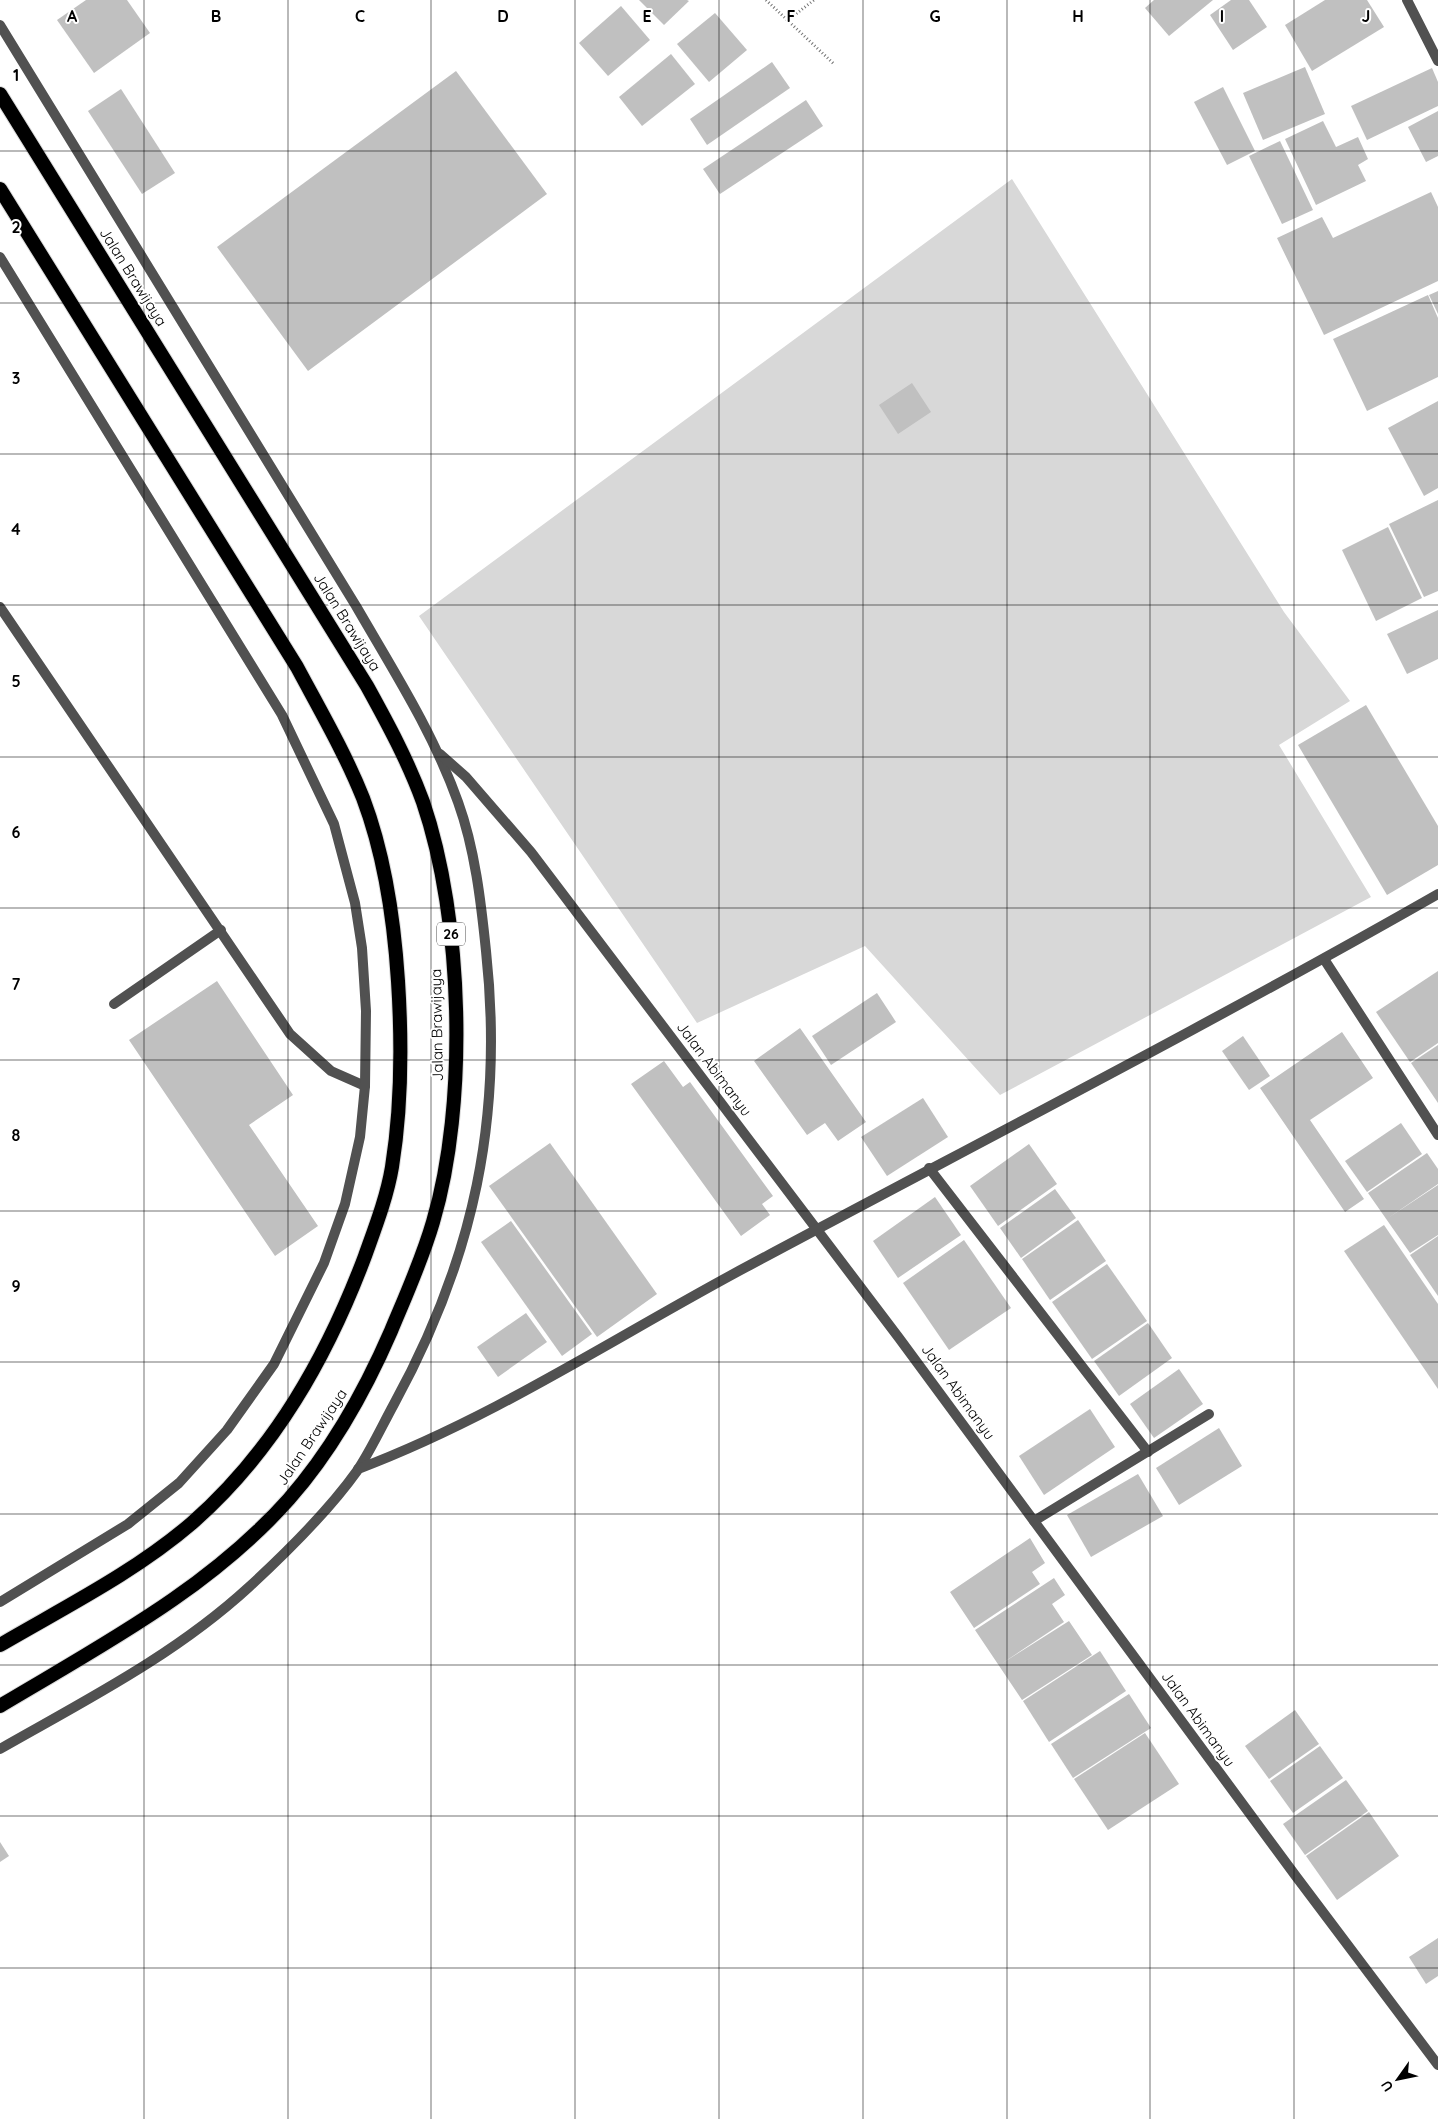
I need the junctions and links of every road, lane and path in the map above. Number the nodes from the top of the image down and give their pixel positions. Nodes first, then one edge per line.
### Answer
1 (766, 0) edge
2 (814, 0) edge
3 (1407, 0) edge
4 (788, 20) junction
5 (0, 25) edge
6 (1434, 41) edge
7 (1438, 61) edge
8 (834, 64) dead end
9 (0, 94) edge
10 (0, 189) edge
11 (0, 257) edge
12 (0, 607) edge
13 (438, 752) junction
14 (1438, 894) edge
15 (221, 930) junction
16 (1324, 959) junction
17 (114, 1004) dead end
18 (365, 1086) junction
19 (1438, 1135) edge
20 (929, 1168) junction
21 (818, 1230) junction
22 (1209, 1414) dead end
23 (1148, 1452) junction
24 (358, 1469) junction
25 (1034, 1522) junction
26 (0, 1602) edge
27 (0, 1645) edge
28 (0, 1706) edge
29 (0, 1749) edge
30 (1438, 2065) edge

1 - 4 path
2 - 4 path
3 - 6 street
4 - 8 path
5 - 13 street
6 - 7 street
9 - 28 highway, Jalan Brawijaya / 26
10 - 27 highway
11 - 18 street
12 - 15 street
13 - 21 street, Jalan Abimanyu
13 - 24 street
14 - 16 street
15 - 17 street
15 - 18 street
16 - 19 street
16 - 20 street
18 - 26 street
20 - 21 street
20 - 23 street
21 - 24 street
21 - 25 street, Jalan Abimanyu
22 - 23 street
23 - 25 street
24 - 29 street
25 - 30 street, Jalan Abimanyu

